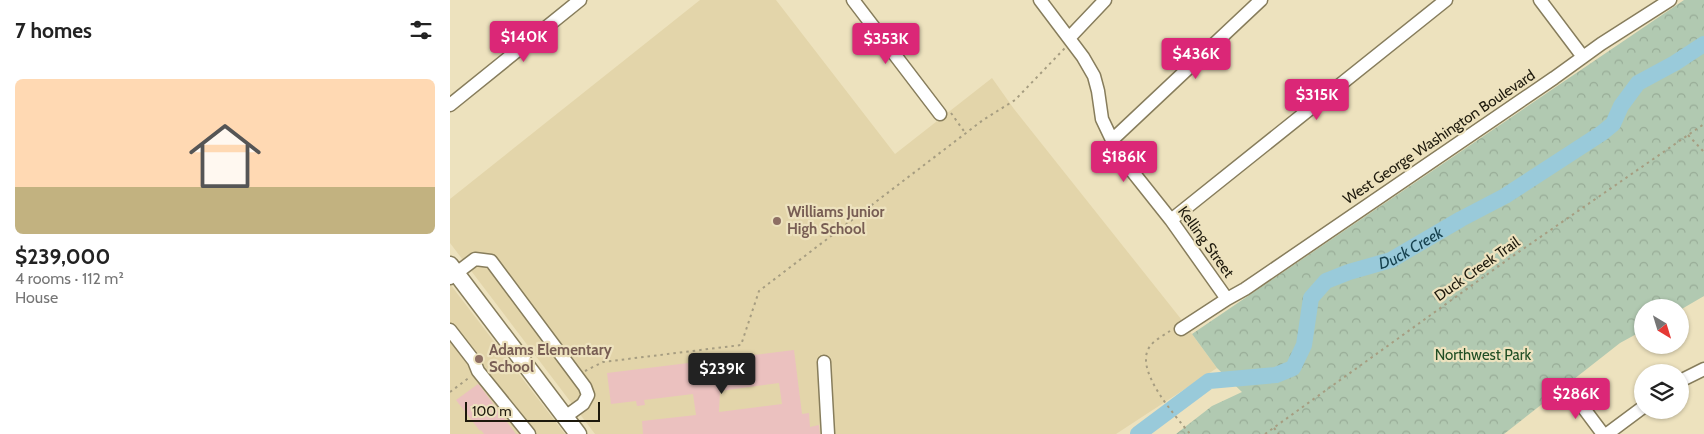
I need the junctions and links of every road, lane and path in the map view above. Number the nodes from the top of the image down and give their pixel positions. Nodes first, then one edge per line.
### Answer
1 (853, 0) edge
2 (1040, 0) edge
3 (1105, 0) edge
4 (1261, 0) edge
5 (1446, 0) edge
6 (1540, 0) edge
7 (1670, 0) edge
8 (574, 2) edge
9 (1069, 38) junction
10 (1583, 57) junction
11 (450, 105) edge
12 (940, 114) joint
13 (1704, 124) edge
14 (966, 134) junction
15 (1688, 136) junction
16 (1112, 140) junction
17 (1704, 152) edge
18 (1171, 220) junction
19 (452, 272) edge
20 (1227, 299) junction
21 (1182, 329) joint
22 (450, 330) edge
23 (824, 362) dead end
24 (1704, 369) edge
25 (478, 371) junction
26 (576, 375) junction
27 (1689, 376) edge
28 (1570, 390) dead end
29 (450, 392) edge
30 (1634, 414) edge
31 (565, 417) junction
32 (1274, 428) junction
33 (529, 434) edge
34 (578, 434) edge
35 (828, 434) edge
36 (1190, 434) edge
37 (1265, 434) edge
38 (1279, 434) edge
39 (1603, 434) edge
40 (1607, 434) edge

1 - 12 street
2 - 9 street, Kelling Street
3 - 9 street
4 - 16 street
5 - 18 street
6 - 10 street
7 - 10 street, West George Washington Boulevard
8 - 11 street
9 - 14 path
9 - 16 street, Kelling Street
10 - 20 street, West George Washington Boulevard
12 - 14 path
13 - 15 path, Duck Creek Trail
14 - 26 path
15 - 17 path
15 - 32 path, Duck Creek Trail
16 - 18 street, Kelling Street
18 - 20 street, Kelling Street
19 - 26 street
19 - 31 main road
20 - 21 street, West George Washington Boulevard
21 - 36 path
22 - 25 street
23 - 35 street
24 - 27 street
25 - 29 path
25 - 33 street
26 - 31 street
28 - 39 street
30 - 40 street
31 - 34 main road
32 - 37 path, Duck Creek Trail
32 - 38 path

